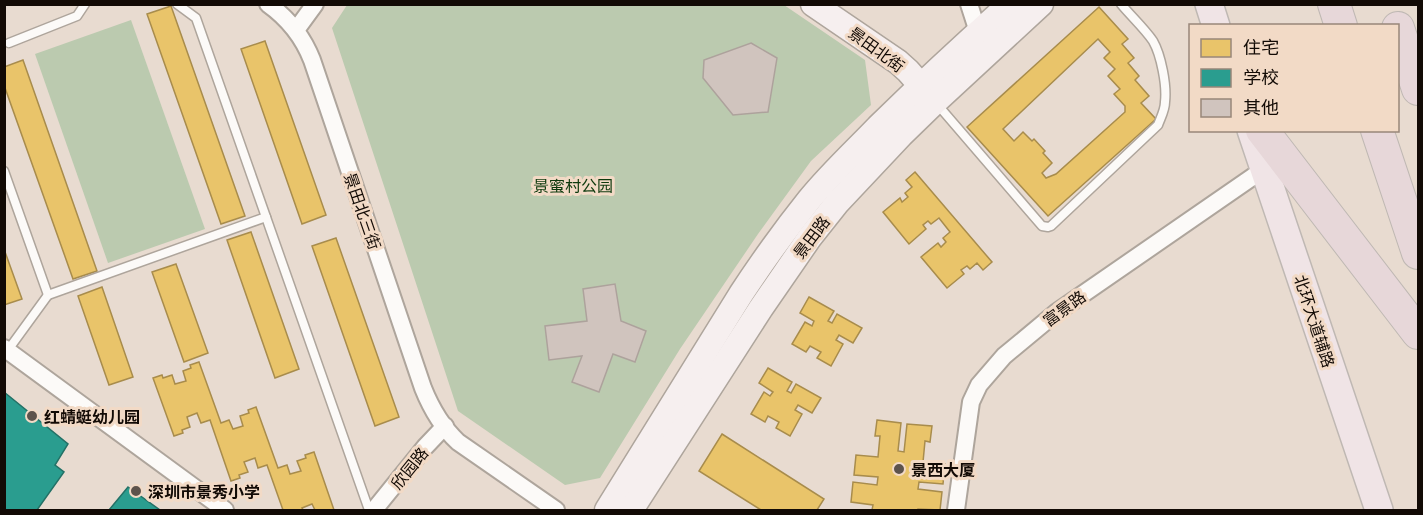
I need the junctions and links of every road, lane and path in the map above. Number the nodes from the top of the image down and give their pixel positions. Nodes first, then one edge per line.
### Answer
1 (85, 4) edge
2 (177, 4) edge
3 (268, 4) edge
4 (315, 4) edge
5 (813, 4) edge
6 (969, 4) edge
7 (1010, 4) edge
8 (1041, 4) edge
9 (1121, 4) edge
10 (1209, 4) edge
11 (1334, 4) edge
12 (1390, 4) edge
13 (1215, 24) edge
14 (1340, 24) edge
15 (1396, 24) edge
16 (296, 30) junction
17 (978, 32) junction
18 (1399, 33) edge
19 (9, 43) dead end
20 (1419, 89) edge
21 (928, 94) junction
22 (1252, 132) edge
23 (1264, 132) edge
24 (1378, 132) edge
25 (1264, 169) junction
26 (4, 171) edge
27 (266, 217) junction
28 (1419, 253) edge
29 (48, 295) junction
30 (1419, 333) edge
31 (6, 349) edge
32 (445, 426) junction
33 (225, 510) edge
34 (369, 510) edge
35 (374, 510) edge
36 (556, 510) edge
37 (569, 510) edge
38 (607, 510) edge
39 (631, 510) edge
40 (956, 510) edge
41 (1379, 510) edge

1 - 19 lane
2 - 27 lane
3 - 16 street, 景田北三街
4 - 16 street
5 - 21 main road, 景田北街
6 - 17 street
7 - 17 main road, 景田路
8 - 21 main road, 景田路
9 - 21 lane
10 - 13 main road
11 - 14 highway
12 - 15 highway
16 - 32 street, 景田北三街
17 - 21 main road, 景田路
18 - 20 highway
21 - 38 main road, 景田路
21 - 39 main road, 景田路
22 - 25 main road, 北环大道辅路
23 - 30 highway
24 - 28 highway
25 - 40 street, 富景路
25 - 41 main road, 北环大道辅路
26 - 29 lane
27 - 29 lane
27 - 34 lane
29 - 31 lane
31 - 33 street
32 - 35 street, 欣园路
32 - 36 street, 景田北三街
32 - 37 street, 景田北三街

